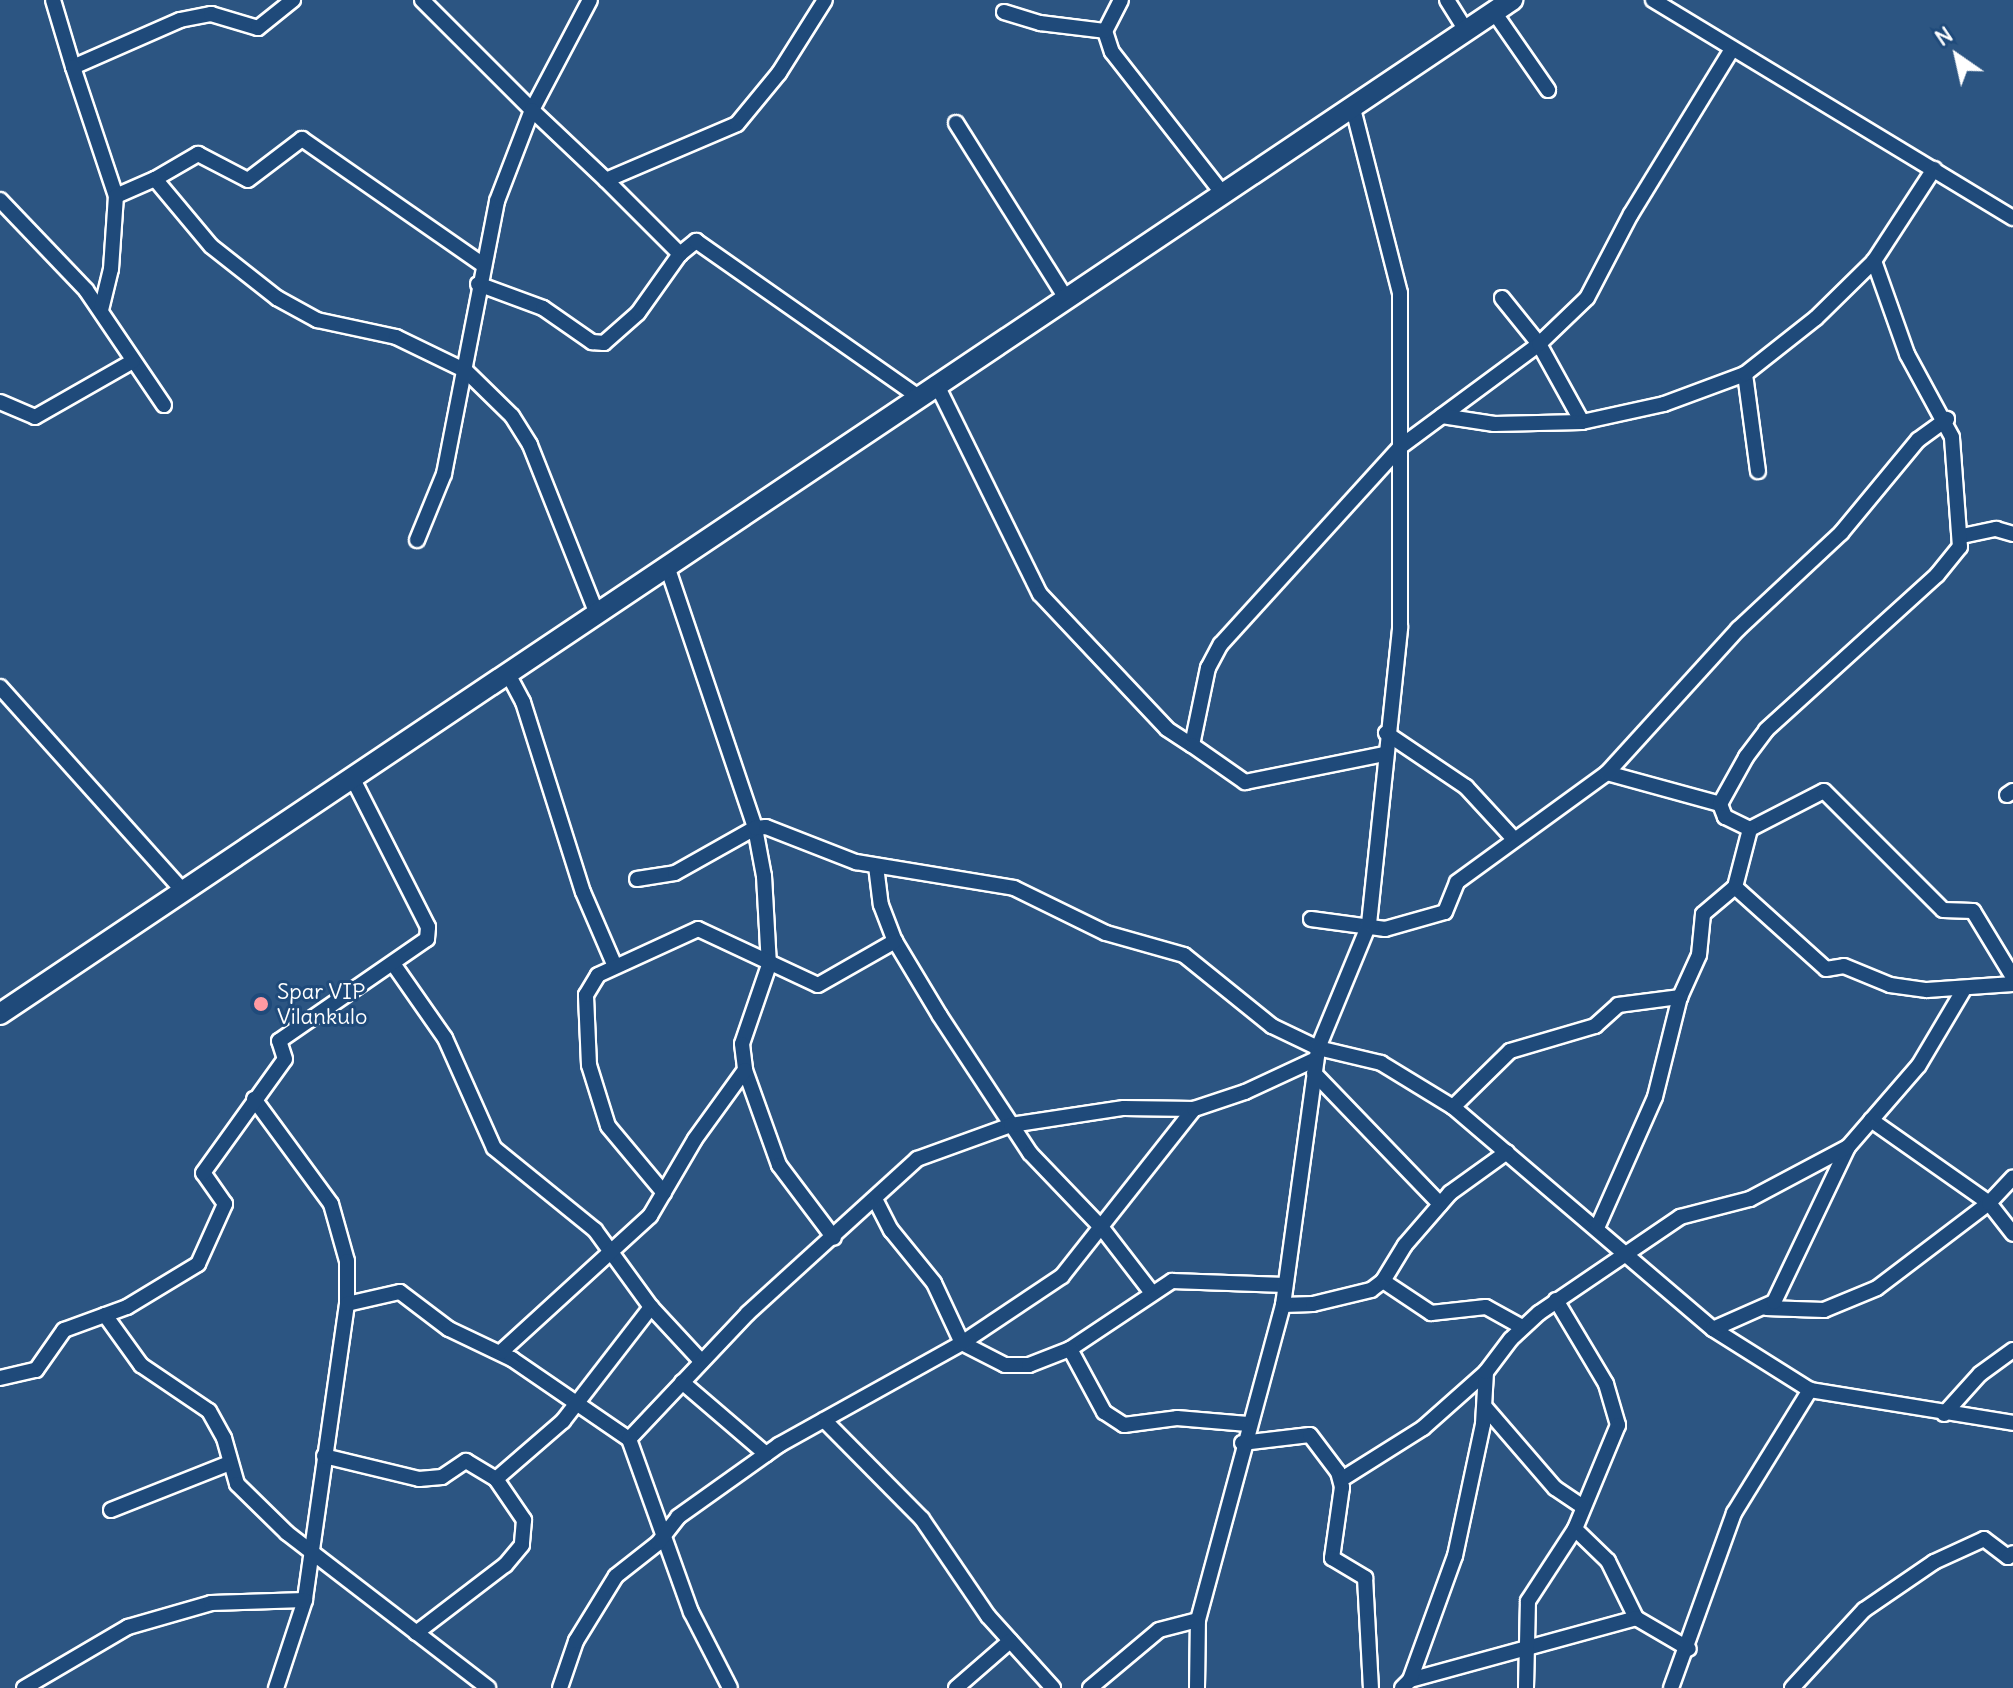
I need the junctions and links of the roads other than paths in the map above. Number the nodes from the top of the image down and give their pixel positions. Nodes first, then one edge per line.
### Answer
1 (53, 0) edge
2 (293, 0) edge
3 (422, 0) edge
4 (590, 0) edge
5 (825, 0) edge
6 (1121, 0) edge
7 (1447, 0) edge
8 (1512, 0) edge
9 (1653, 0) edge
10 (1004, 12) dead end
11 (1494, 12) junction
12 (1466, 30) junction
13 (1105, 31) junction
14 (1732, 49) junction
15 (73, 67) junction
16 (1548, 90) dead end
17 (1352, 105) junction
18 (532, 110) junction
19 (956, 123) dead end
20 (1934, 169) junction
21 (155, 179) junction
22 (606, 180) junction
23 (1222, 193) junction
24 (116, 196) junction
25 (0, 200) edge
26 (2013, 218) edge
27 (680, 254) junction
28 (1874, 261) junction
29 (482, 264) junction
30 (478, 284) junction
31 (1065, 297) junction
32 (1502, 298) dead end
33 (101, 310) junction
34 (1539, 344) junction
35 (133, 361) junction
36 (466, 371) junction
37 (1745, 374) junction
38 (936, 383) junction
39 (917, 396) junction
40 (0, 402) edge
41 (164, 405) dead end
42 (1442, 416) junction
43 (1947, 419) junction
44 (1582, 422) junction
45 (1400, 447) junction
46 (1758, 471) dead end
47 (2013, 534) edge
48 (1962, 536) junction
49 (417, 540) dead end
50 (667, 566) junction
51 (596, 612) junction
52 (507, 672) junction
53 (0, 687) edge
54 (1386, 733) junction
55 (1192, 745) junction
56 (1384, 754) junction
57 (1607, 773) junction
58 (352, 777) junction
59 (1720, 804) junction
60 (755, 828) junction
61 (1750, 829) junction
62 (1514, 839) junction
63 (876, 866) junction
64 (637, 879) dead end
65 (1735, 887) junction
66 (183, 891) junction
67 (1311, 919) dead end
68 (1369, 924) junction
69 (895, 941) junction
70 (614, 964) junction
71 (394, 965) junction
72 (769, 965) junction
73 (2013, 977) edge
74 (2013, 984) edge
75 (1963, 991) junction
76 (1680, 997) junction
77 (0, 1014) edge
78 (1316, 1060) junction
79 (745, 1070) junction
80 (254, 1099) junction
81 (1453, 1107) junction
82 (1194, 1109) junction
83 (1871, 1120) junction
84 (1011, 1125) junction
85 (1848, 1147) junction
86 (1507, 1152) junction
87 (2013, 1177) edge
88 (664, 1193) junction
89 (876, 1201) junction
90 (1989, 1203) junction
91 (1440, 1204) junction
92 (1102, 1228) junction
93 (1597, 1228) junction
94 (2013, 1234) edge
95 (834, 1238) junction
96 (615, 1252) junction
97 (1623, 1252) junction
98 (1383, 1281) junction
99 (1285, 1285) junction
100 (1152, 1293) junction
101 (1556, 1300) junction
102 (347, 1304) junction
103 (1283, 1305) junction
104 (651, 1307) junction
105 (1766, 1308) junction
106 (105, 1315) junction
107 (1522, 1327) junction
108 (1713, 1329) junction
109 (962, 1343) junction
110 (1070, 1349) junction
111 (2013, 1350) edge
112 (501, 1352) junction
113 (701, 1361) junction
114 (1486, 1372) junction
115 (0, 1378) edge
116 (682, 1382) junction
117 (1810, 1390) junction
118 (575, 1404) junction
119 (1485, 1407) junction
120 (1944, 1414) junction
121 (824, 1420) junction
122 (2013, 1423) edge
123 (1248, 1424) junction
124 (629, 1439) junction
125 (1242, 1443) junction
126 (766, 1454) junction
127 (324, 1456) junction
128 (230, 1463) junction
129 (496, 1479) junction
130 (1342, 1479) junction
131 (1583, 1507) junction
132 (111, 1510) dead end
133 (1575, 1529) junction
134 (665, 1536) junction
135 (310, 1555) junction
136 (2011, 1558) edge
137 (305, 1600) junction
138 (1636, 1618) junction
139 (1198, 1620) junction
140 (416, 1633) junction
141 (1010, 1641) junction
142 (1689, 1649) junction
143 (1525, 1650) junction
144 (1406, 1684) edge
145 (24, 1688) edge
146 (276, 1688) edge
147 (488, 1688) edge
148 (560, 1688) edge
149 (730, 1688) edge
150 (956, 1688) edge
151 (1053, 1688) edge
152 (1090, 1688) edge
153 (1197, 1688) edge
154 (1371, 1688) edge
155 (1526, 1688) edge
156 (1671, 1688) edge
157 (1792, 1688) edge

1 - 15 street
2 - 15 street
3 - 18 street
4 - 18 street
5 - 22 street
6 - 13 street
7 - 12 street
8 - 11 main road
9 - 14 street
10 - 13 street
11 - 12 main road
11 - 16 street
12 - 17 main road
13 - 23 street
14 - 20 street
14 - 34 street
15 - 24 street
17 - 23 main road
17 - 45 street
18 - 22 street
18 - 29 street
19 - 31 street
20 - 26 street
20 - 28 street
21 - 24 street
21 - 29 street
21 - 36 street
22 - 27 street
23 - 31 main road
24 - 33 street
25 - 33 street
27 - 30 street
27 - 39 street
28 - 37 street
28 - 43 street
29 - 30 street
30 - 36 street
31 - 38 main road
32 - 34 street
33 - 35 street
34 - 42 street
34 - 44 street
35 - 40 street
35 - 41 street
36 - 49 street
36 - 51 street
37 - 44 street
37 - 46 street
38 - 39 main road
38 - 55 street
39 - 50 main road
42 - 44 street
42 - 45 street
43 - 48 street
43 - 57 street
45 - 54 street
45 - 55 street
47 - 48 street
48 - 59 street
50 - 51 main road
50 - 60 street
51 - 52 main road
52 - 58 main road
52 - 70 street
53 - 66 street
54 - 56 street
54 - 62 street
55 - 56 street
56 - 68 street
57 - 59 street
57 - 62 street
58 - 66 main road
58 - 71 street
59 - 61 street
60 - 63 street
60 - 64 street
60 - 72 street
61 - 65 street
61 - 73 street
62 - 68 street
63 - 69 street
63 - 78 street
65 - 75 street
65 - 76 street
66 - 77 main road
67 - 68 street
68 - 78 street
69 - 72 street
69 - 84 street
70 - 72 street
70 - 88 street
71 - 80 street
71 - 96 street
72 - 79 street
74 - 75 street
75 - 83 street
76 - 81 street
76 - 93 street
78 - 81 street
78 - 82 street
78 - 91 street
78 - 99 street
79 - 88 street
79 - 95 street
80 - 102 street
80 - 106 street
81 - 86 street
82 - 84 street
82 - 92 street
83 - 85 street
83 - 90 street
84 - 89 street
84 - 92 street
85 - 97 street
85 - 105 street
86 - 91 street
86 - 93 street
87 - 90 street
88 - 96 street
89 - 95 street
89 - 109 street
90 - 94 street
90 - 105 street
91 - 98 street
92 - 100 street
92 - 109 street
93 - 97 street
95 - 113 street
96 - 104 street
96 - 112 street
97 - 101 street
97 - 108 street
98 - 103 street
98 - 107 street
99 - 100 street
99 - 103 street
100 - 110 street
101 - 107 street
101 - 131 street
102 - 112 street
102 - 127 street
103 - 123 street
104 - 113 street
104 - 118 street
105 - 108 street
106 - 115 street
106 - 128 street
107 - 114 street
108 - 117 street
109 - 110 street
109 - 121 street
110 - 123 street
111 - 120 street
112 - 118 street
113 - 116 street
114 - 119 street
114 - 130 street
116 - 124 street
116 - 126 street
117 - 120 street
117 - 142 street
118 - 124 street
118 - 129 street
119 - 131 street
119 - 144 street
120 - 122 street
121 - 126 street
121 - 141 street
123 - 125 street
124 - 134 street
125 - 130 street
125 - 139 street
126 - 134 street
127 - 129 street
127 - 135 street
128 - 132 street
128 - 135 street
129 - 140 street
130 - 154 street
131 - 133 street
133 - 138 street
133 - 143 street
134 - 148 street
134 - 149 street
135 - 137 street
135 - 140 street
136 - 157 street
137 - 145 street
137 - 146 street
138 - 142 street
138 - 143 street
139 - 152 street
139 - 153 street
140 - 147 street
141 - 150 street
141 - 151 street
142 - 156 street
143 - 144 street
143 - 155 street

